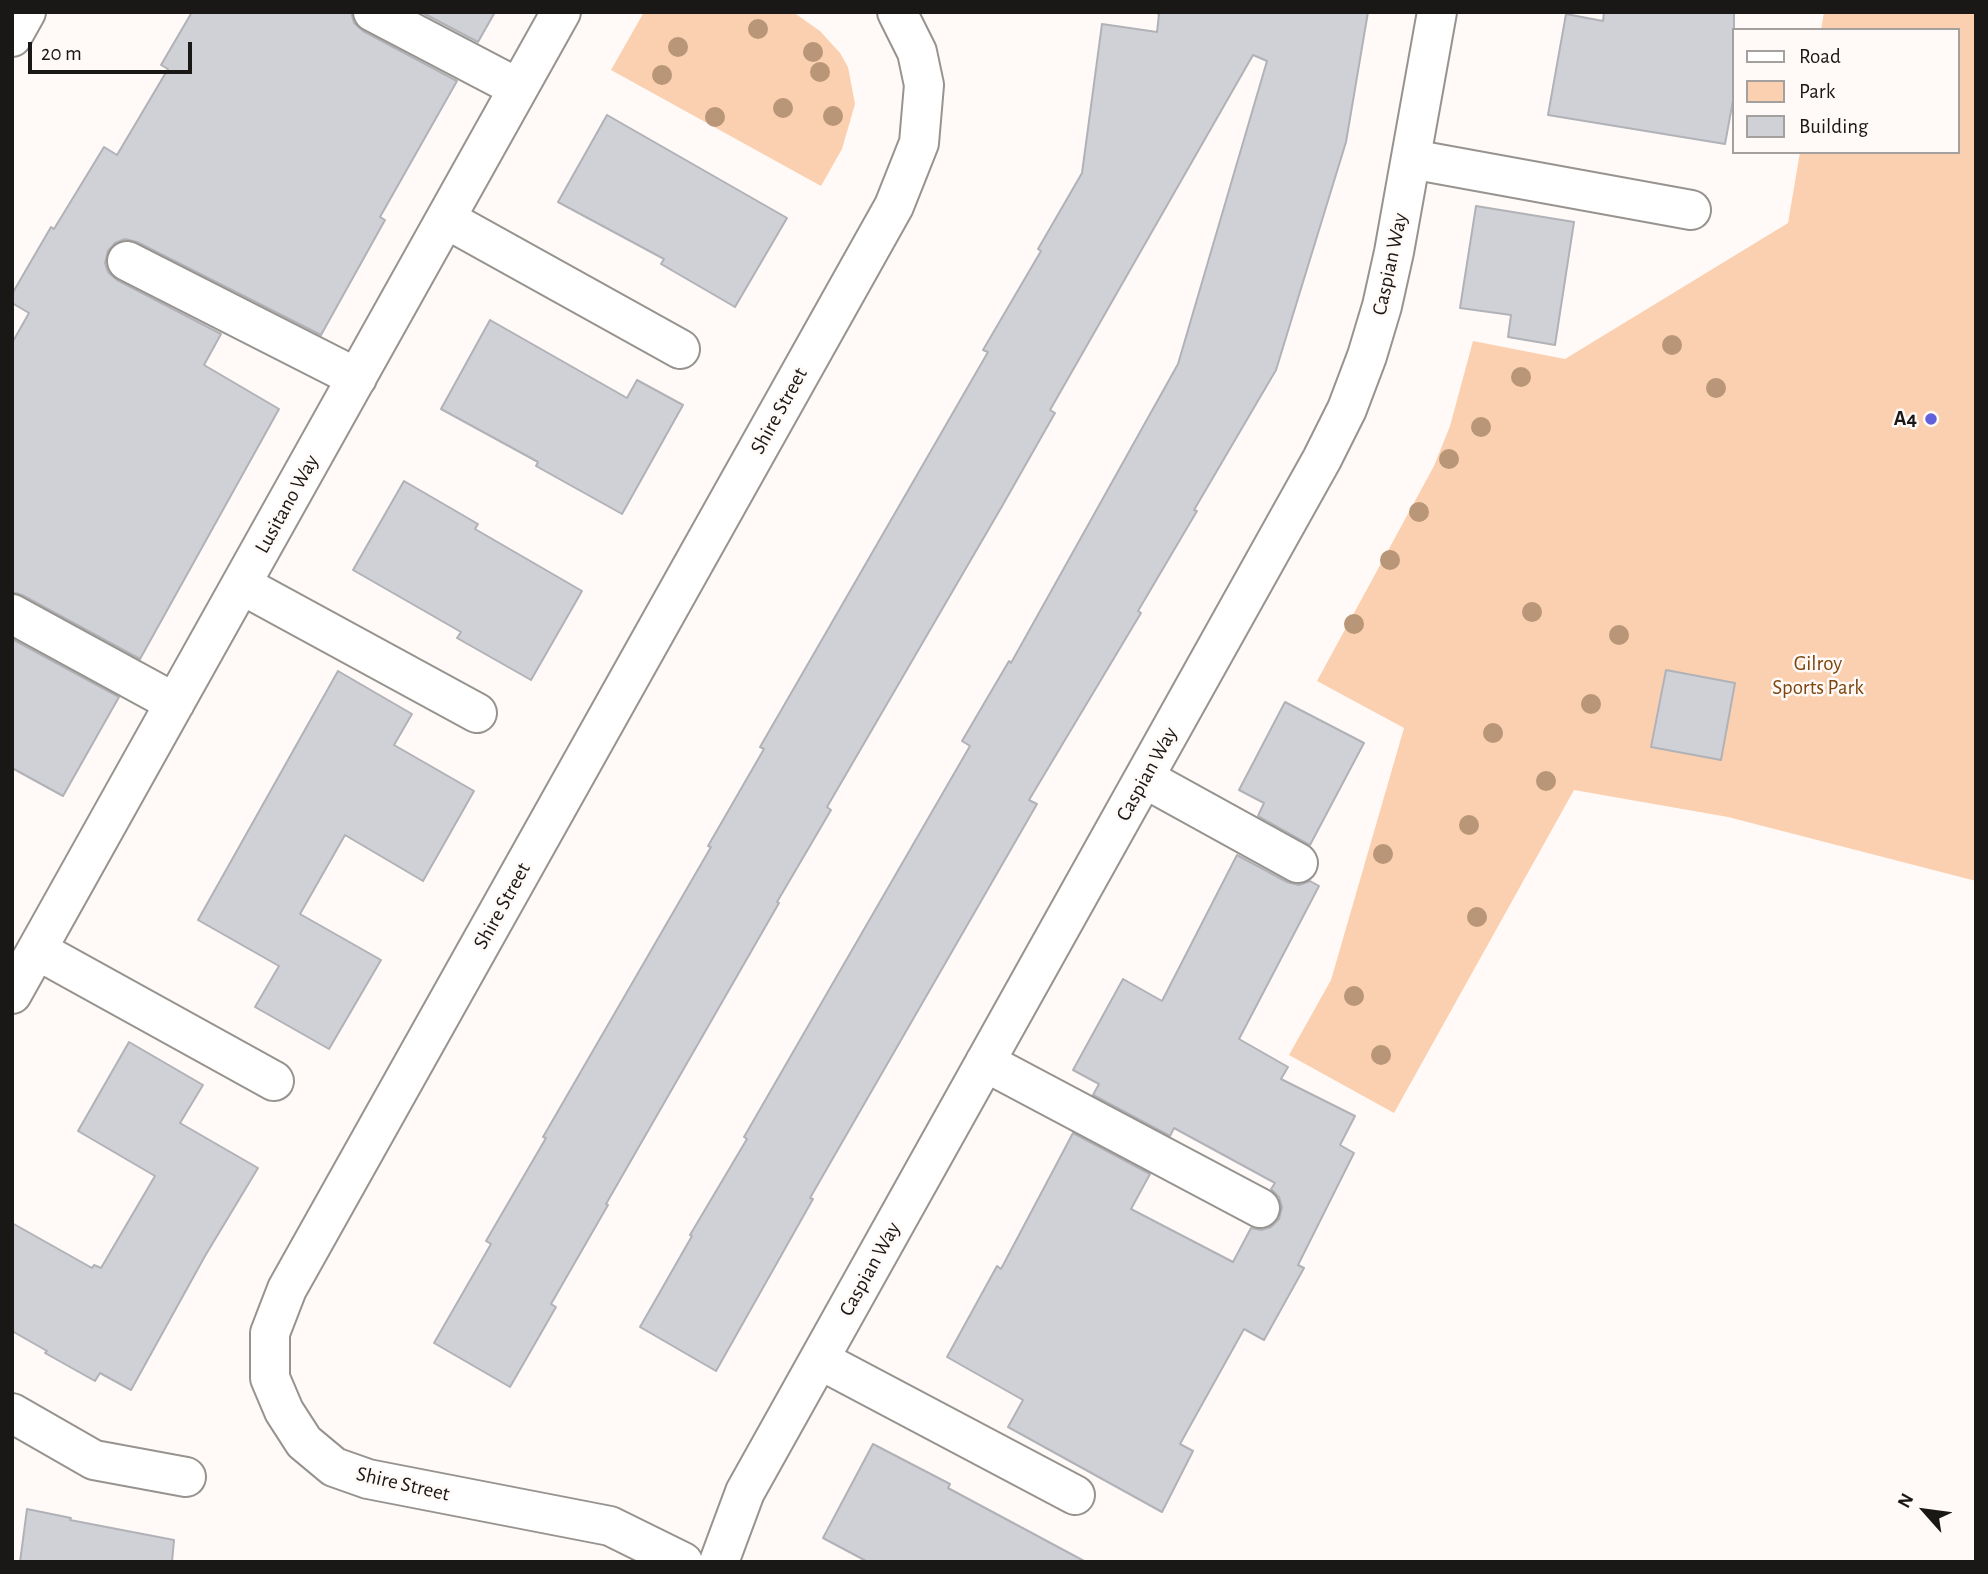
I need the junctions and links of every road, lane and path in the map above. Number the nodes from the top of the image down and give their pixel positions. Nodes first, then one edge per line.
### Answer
1 (26, 12) edge
2 (373, 12) edge
3 (561, 12) edge
4 (897, 12) edge
5 (1437, 12) edge
6 (12, 37) edge
7 (519, 88) junction
8 (1411, 159) junction
9 (1691, 210) dead end
10 (446, 219) junction
11 (127, 261) dead end
12 (680, 349) dead end
13 (357, 378) junction
14 (242, 585) junction
15 (12, 614) edge
16 (175, 703) junction
17 (477, 713) dead end
18 (1144, 778) junction
19 (1298, 863) dead end
20 (37, 950) junction
21 (12, 994) edge
22 (985, 1062) junction
23 (274, 1081) dead end
24 (1260, 1208) dead end
25 (820, 1360) junction
26 (12, 1413) edge
27 (186, 1477) dead end
28 (1075, 1495) dead end
29 (683, 1562) edge
30 (719, 1562) edge

1 - 6 street
2 - 7 street
3 - 7 street, Lusitano Way
4 - 29 street, Shire Street
5 - 8 street, Caspian Way
7 - 10 street, Lusitano Way
8 - 9 street
8 - 18 street, Caspian Way
10 - 12 street
10 - 13 street, Lusitano Way
11 - 13 street
13 - 14 street, Lusitano Way
14 - 16 street, Lusitano Way
14 - 17 street
15 - 16 street
16 - 20 street, Lusitano Way
18 - 19 street
18 - 22 street, Caspian Way
20 - 21 street, Lusitano Way
20 - 23 street
22 - 24 street
22 - 25 street, Caspian Way
25 - 28 street
25 - 30 street, Caspian Way
26 - 27 street

